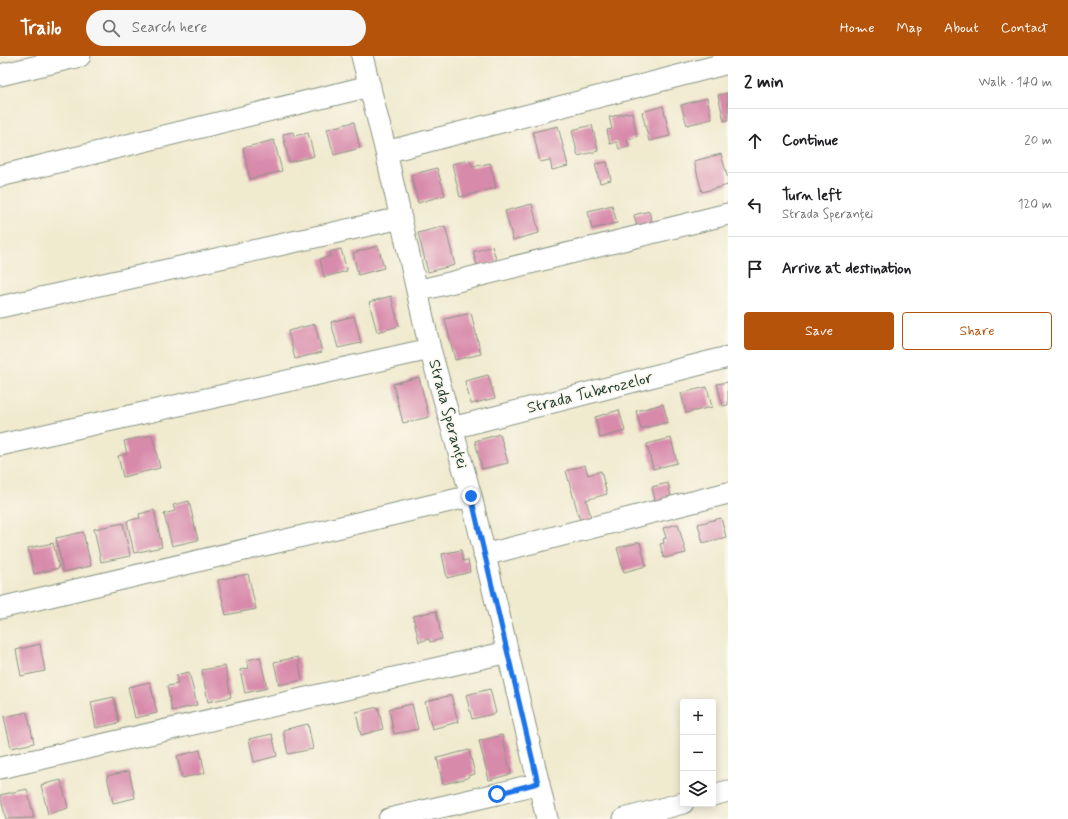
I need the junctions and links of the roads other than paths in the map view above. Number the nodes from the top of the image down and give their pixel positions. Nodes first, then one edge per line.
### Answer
1 (80, 56) edge
2 (362, 56) edge
3 (728, 63) edge
4 (0, 74) edge
5 (370, 86) junction
6 (386, 152) junction
7 (0, 176) edge
8 (728, 214) edge
9 (401, 218) junction
10 (417, 291) junction
11 (0, 307) edge
12 (430, 349) junction
13 (728, 357) edge
14 (452, 428) junction
15 (0, 445) edge
16 (728, 493) edge
17 (471, 496) junction
18 (484, 555) junction
19 (0, 608) edge
20 (508, 652) junction
21 (0, 768) edge
22 (538, 783) junction
23 (728, 791) edge
24 (716, 794) edge
25 (680, 804) edge
26 (388, 819) edge
27 (547, 819) edge
28 (624, 819) edge

1 - 4 street
2 - 5 street, Strada Speranței
3 - 6 street
5 - 6 street, Strada Speranței
5 - 7 street
6 - 9 street, Strada Speranței
8 - 10 street
9 - 10 street, Strada Speranței
9 - 11 street
10 - 12 street, Strada Speranței
12 - 14 street, Strada Speranței
12 - 15 street
13 - 14 street, Strada Tuberozelor
14 - 17 street, Strada Speranței
16 - 18 street
17 - 18 street, Strada Speranței
17 - 19 street
18 - 20 street, Strada Speranței
20 - 21 street
20 - 22 street, Strada Speranței
22 - 26 street
22 - 27 street, Strada Speranței
23 - 24 street
25 - 28 street

